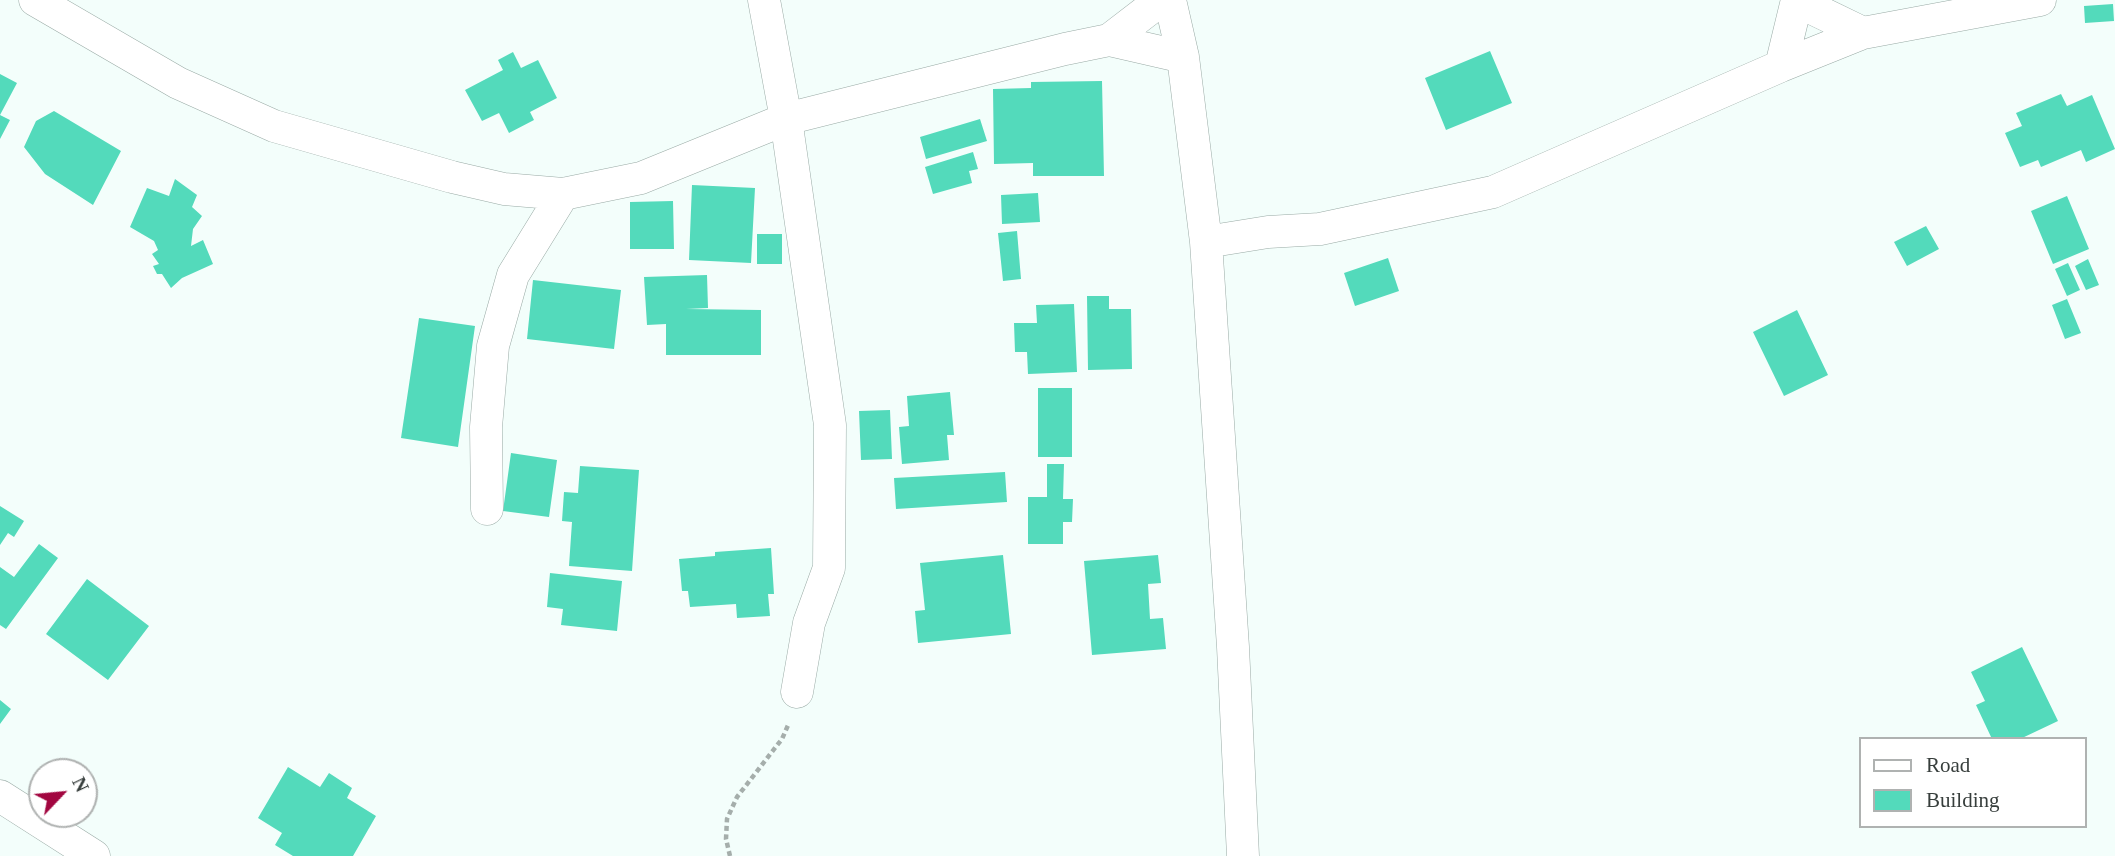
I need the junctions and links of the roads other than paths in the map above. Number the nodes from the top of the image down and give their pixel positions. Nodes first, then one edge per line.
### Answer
1 (35, 0) edge
2 (764, 0) edge
3 (1161, 0) edge
4 (1170, 0) edge
5 (2040, 0) edge
6 (1797, 1) edge
7 (1863, 33) junction
8 (1109, 40) junction
9 (1183, 57) junction
10 (1781, 66) junction
11 (786, 119) junction
12 (563, 194) junction
13 (1206, 243) junction
14 (487, 509) dead end
15 (797, 692) road end
16 (0, 796) edge
17 (94, 856) edge
18 (1243, 856) edge

1 - 12 street
2 - 11 street
3 - 8 street
4 - 9 street
5 - 7 street
6 - 7 street
6 - 10 street
7 - 10 street
8 - 9 street
8 - 11 street
9 - 13 street
10 - 13 street
11 - 12 street
11 - 15 street
12 - 14 street
13 - 18 street
16 - 17 street

